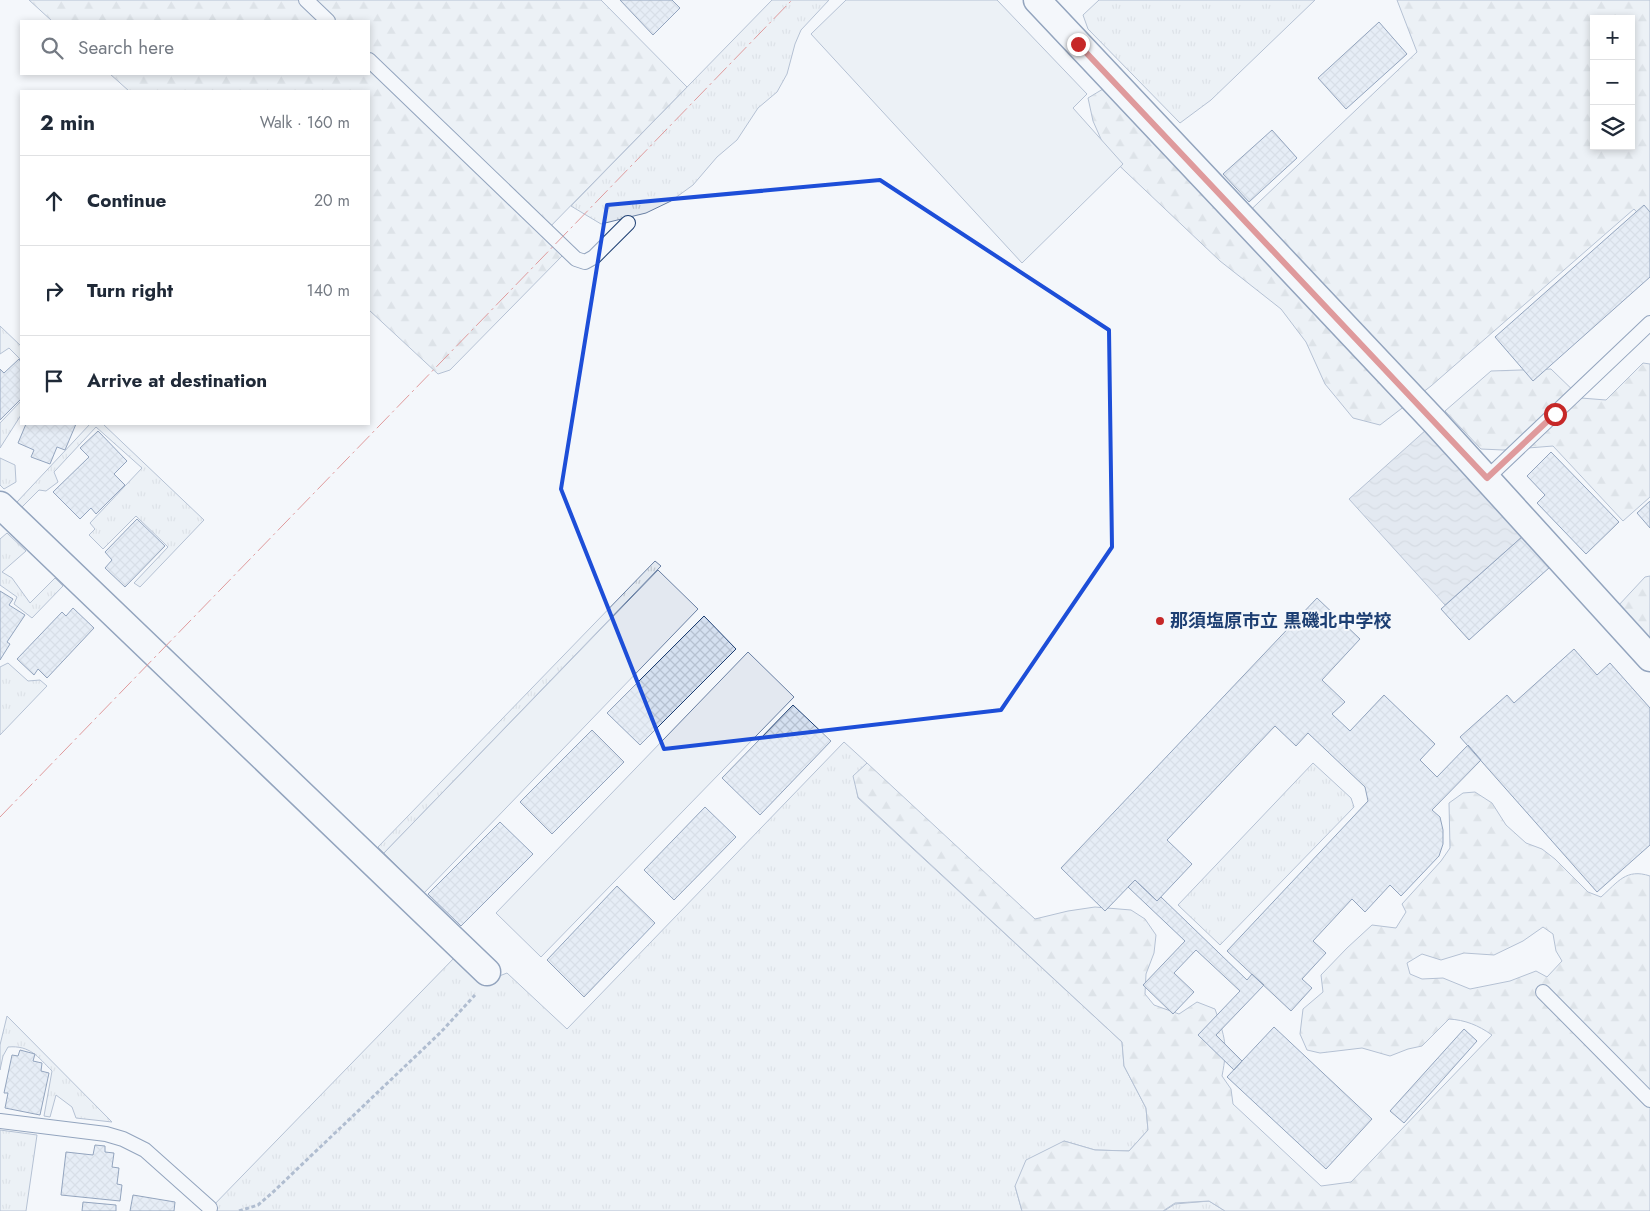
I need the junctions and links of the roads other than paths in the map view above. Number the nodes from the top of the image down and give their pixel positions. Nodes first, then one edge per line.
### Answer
1 (306, 0) edge
2 (1037, 0) edge
3 (327, 20) edge
4 (370, 61) edge
5 (628, 223) dead end
6 (1650, 323) edge
7 (1487, 478) junction
8 (0, 505) edge
9 (1650, 658) edge
10 (487, 972) road end
11 (1543, 992) dead end
12 (1650, 1100) edge
13 (0, 1121) edge
14 (210, 1208) dead end

1 - 3 lane
2 - 7 street
4 - 5 lane
6 - 7 lane
7 - 9 street
8 - 10 street
11 - 12 lane
13 - 14 lane

